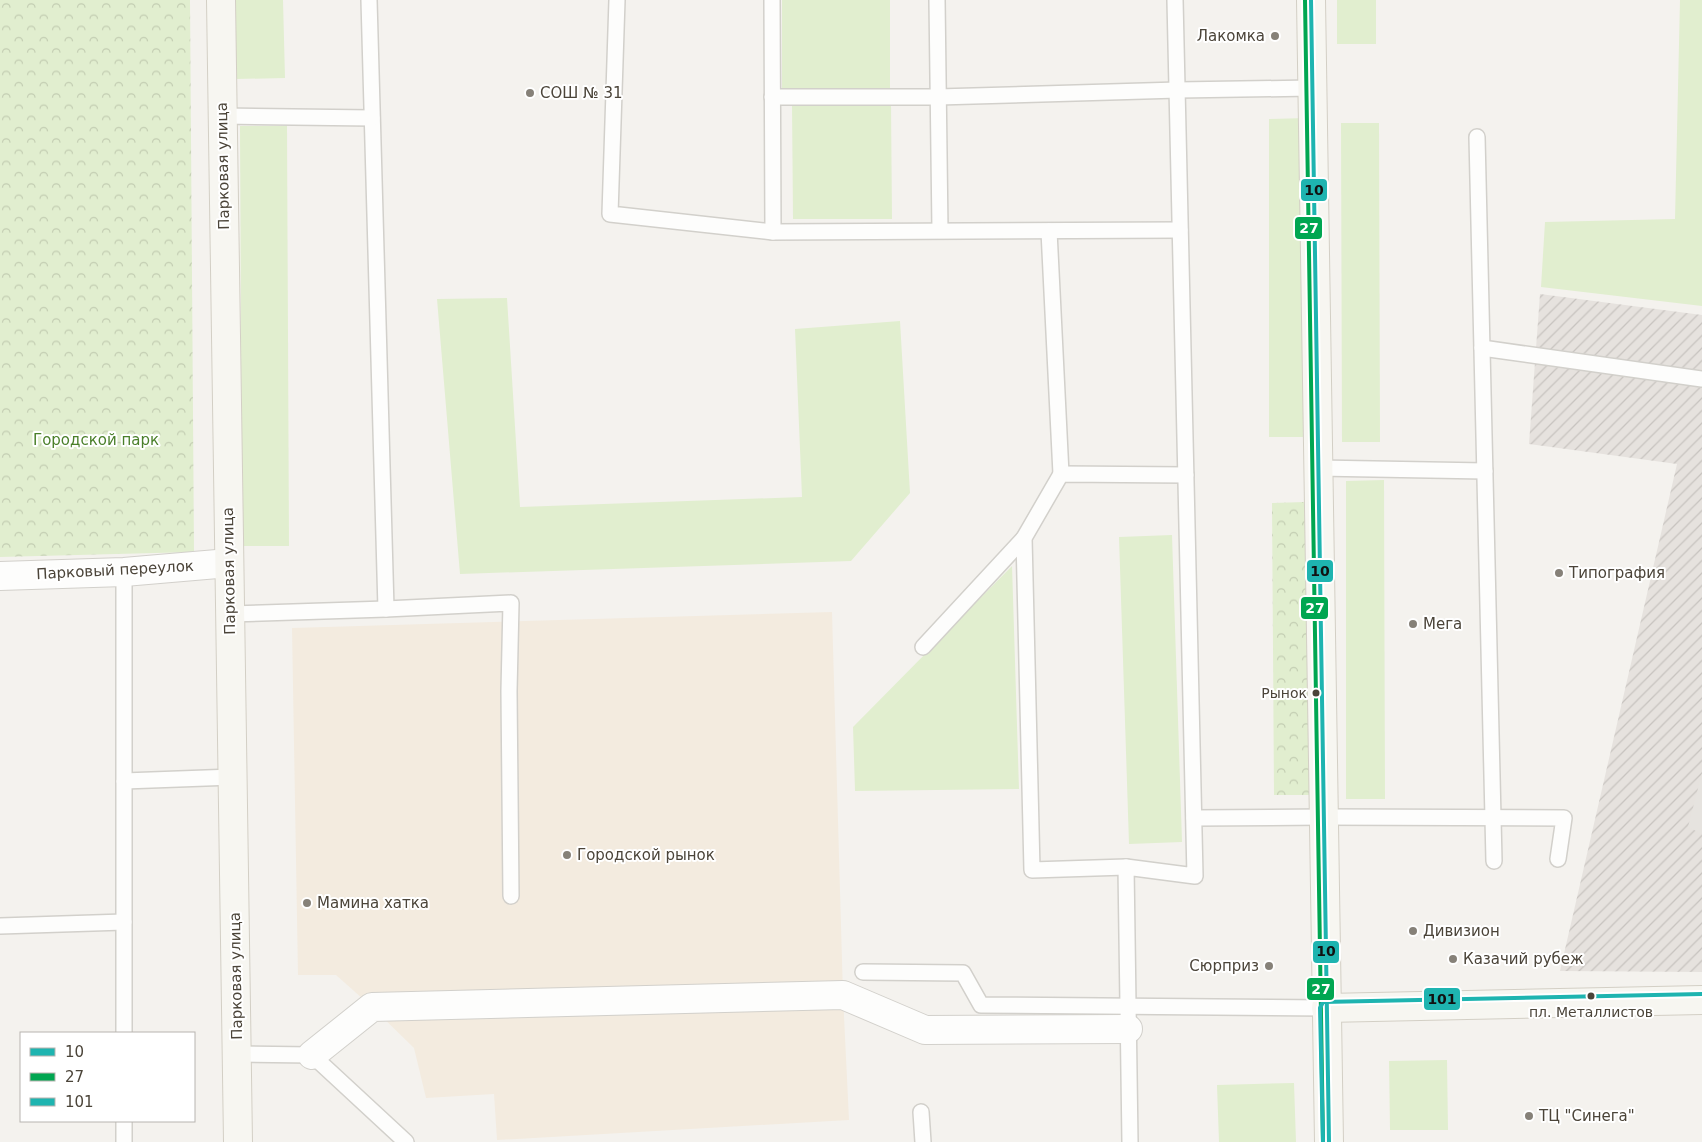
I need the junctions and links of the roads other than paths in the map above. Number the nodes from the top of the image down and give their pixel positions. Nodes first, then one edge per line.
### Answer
1 (221, 0) edge
2 (369, 0) edge
3 (617, 0) edge
4 (772, 0) edge
5 (937, 0) edge
6 (1175, 0) edge
7 (1311, 0) edge
8 (1312, 88) junction
9 (1178, 90) junction
10 (772, 97) junction
11 (938, 97) junction
12 (222, 116) junction
13 (372, 118) junction
14 (1477, 137) dead end
15 (940, 230) junction
16 (1180, 230) junction
17 (1048, 231) junction
18 (773, 232) junction
19 (1482, 348) junction
20 (1702, 379) edge
21 (1318, 468) junction
22 (1485, 471) junction
23 (1061, 474) junction
24 (1186, 475) junction
25 (1024, 538) junction
26 (229, 563) junction
27 (124, 572) junction
28 (0, 576) edge
29 (386, 609) junction
30 (230, 614) junction
31 (923, 646) dead end
32 (233, 777) junction
33 (124, 782) junction
34 (1324, 817) junction
35 (1194, 818) junction
36 (1493, 818) junction
37 (1558, 859) dead end
38 (1494, 861) dead end
39 (1126, 867) junction
40 (511, 896) dead end
41 (124, 922) junction
42 (0, 926) edge
43 (863, 972) dead end
44 (1702, 1000) edge
45 (1326, 1008) junction
46 (1128, 1018) junction
47 (124, 1032) edge
48 (237, 1054) junction
49 (312, 1055) junction
50 (921, 1112) dead end
51 (124, 1122) edge
52 (124, 1142) edge
53 (238, 1142) edge
54 (406, 1142) edge
55 (923, 1142) edge
56 (1130, 1142) edge
57 (1329, 1142) edge

1 - 12 main road, Парковая улица
2 - 13 lane
3 - 18 lane
4 - 10 lane
5 - 11 lane
6 - 9 lane
7 - 8 main road
8 - 9 lane
8 - 21 main road
9 - 11 lane
9 - 16 lane
10 - 11 lane
10 - 18 lane
11 - 15 lane
12 - 13 lane
12 - 26 main road, Парковая улица
13 - 29 lane
14 - 19 lane
15 - 17 lane
15 - 18 lane
16 - 17 lane
16 - 24 lane
17 - 23 lane
19 - 20 lane
19 - 22 lane
21 - 22 lane
21 - 34 main road
22 - 36 lane
23 - 24 lane
23 - 25 lane
24 - 35 lane
25 - 31 lane
25 - 39 lane
26 - 27 street, Парковый переулок
26 - 30 main road, Парковая улица
27 - 28 street, Парковый переулок
27 - 33 lane
29 - 30 lane
29 - 40 lane
30 - 32 main road, Парковая улица
32 - 33 lane
32 - 48 main road, Парковая улица
33 - 41 lane
34 - 35 lane
34 - 36 lane
34 - 45 main road
35 - 39 lane
36 - 37 lane
36 - 38 lane
39 - 46 lane
41 - 42 lane
41 - 47 lane
43 - 46 lane
44 - 45 main road
45 - 46 lane
45 - 57 main road
46 - 49 street
46 - 56 lane
48 - 49 lane
48 - 53 main road, Парковая улица
49 - 54 lane
50 - 55 lane
51 - 52 lane

